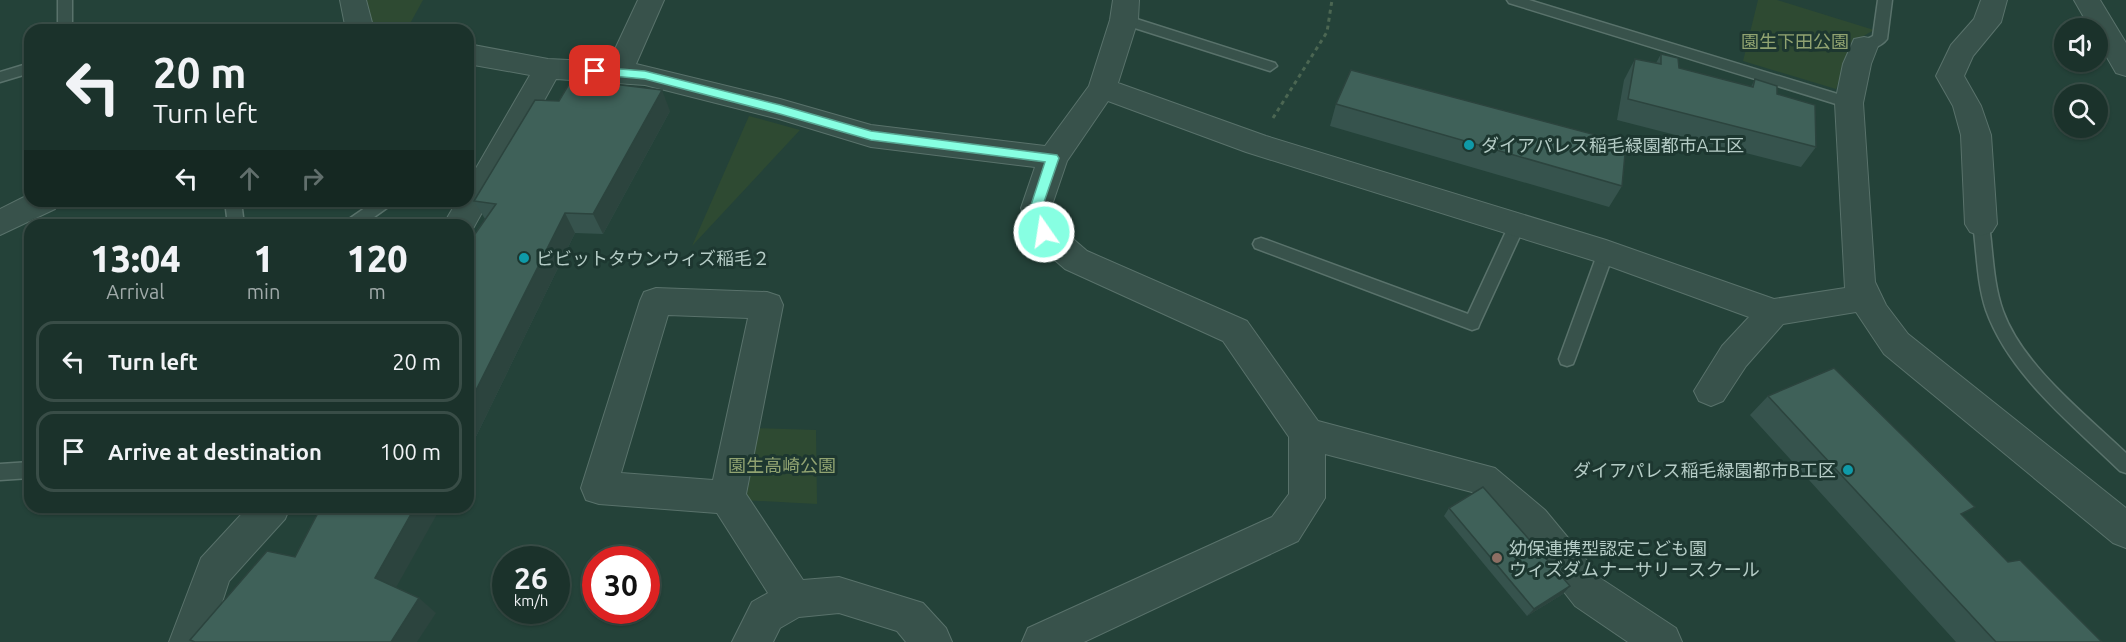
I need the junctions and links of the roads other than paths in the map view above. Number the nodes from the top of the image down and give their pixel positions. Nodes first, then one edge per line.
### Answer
1 (65, 0) edge
2 (353, 0) edge
3 (651, 0) edge
4 (1514, 0) edge
5 (1885, 0) edge
6 (1994, 0) edge
7 (2087, 0) edge
8 (1125, 10) edge
9 (65, 24) edge
10 (359, 24) edge
11 (1864, 46) joint
12 (474, 55) edge
13 (1270, 66) dead end
14 (2126, 66) edge
15 (548, 69) junction
16 (24, 70) edge
17 (618, 72) junction
18 (0, 77) edge
19 (1102, 88) junction
20 (1849, 103) junction
21 (1053, 158) junction
22 (477, 177) edge
23 (33, 207) edge
24 (378, 207) edge
25 (360, 219) edge
26 (0, 223) edge
27 (1981, 224) joint
28 (1517, 225) junction
29 (1261, 244) dead end
30 (1606, 252) junction
31 (1864, 298) junction
32 (1774, 312) junction
33 (1567, 359) dead end
34 (1711, 391) dead end
35 (1307, 434) junction
36 (2126, 465) edge
37 (24, 470) edge
38 (0, 472) edge
39 (728, 497) junction
40 (267, 513) edge
41 (2126, 531) edge
42 (794, 598) junction
43 (189, 642) edge
44 (752, 642) edge
45 (932, 642) edge
46 (1042, 642) edge
47 (1662, 642) edge

1 - 9 lane
2 - 10 street
3 - 17 street
4 - 20 lane
5 - 11 lane
6 - 27 street
7 - 14 street
8 - 13 lane
8 - 19 street
11 - 20 street
12 - 15 street
15 - 17 street
15 - 22 street
16 - 18 lane
17 - 21 street
19 - 21 street
19 - 28 street
20 - 31 street
21 - 35 street
23 - 26 street
24 - 25 lane
27 - 36 lane
28 - 29 lane
28 - 30 street
30 - 32 street
30 - 33 lane
31 - 32 street
31 - 41 street
32 - 34 street
35 - 46 street
35 - 47 street
37 - 38 lane
39 - 39 street
39 - 42 street
40 - 43 street
42 - 44 street
42 - 45 street

